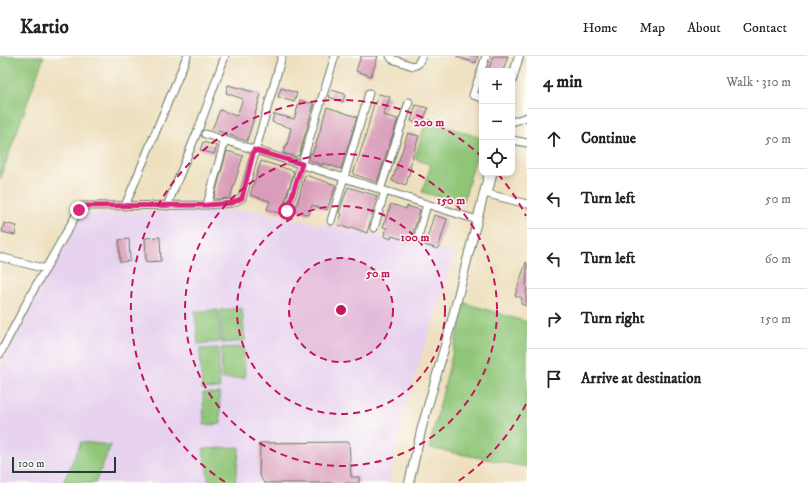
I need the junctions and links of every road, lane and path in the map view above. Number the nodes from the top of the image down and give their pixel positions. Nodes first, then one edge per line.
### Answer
1 (187, 56) edge
2 (225, 56) edge
3 (282, 56) edge
4 (335, 56) edge
5 (390, 56) edge
6 (422, 56) edge
7 (486, 56) edge
8 (519, 56) edge
9 (482, 68) edge
10 (515, 70) edge
11 (479, 77) edge
12 (369, 93) dead end
13 (479, 97) edge
14 (409, 102) dead end
15 (527, 117) edge
16 (515, 121) edge
17 (205, 134) dead end
18 (225, 140) junction
19 (515, 141) edge
20 (527, 143) edge
21 (254, 150) junction
22 (302, 164) junction
23 (489, 176) edge
24 (492, 176) edge
25 (344, 178) junction
26 (383, 190) junction
27 (486, 193) junction
28 (427, 204) junction
29 (527, 204) edge
30 (207, 205) junction
31 (125, 206) junction
32 (167, 206) junction
33 (287, 211) dead end
34 (477, 220) junction
35 (331, 221) dead end
36 (374, 228) dead end
37 (418, 237) dead end
38 (0, 257) edge
39 (46, 269) junction
40 (0, 354) edge
41 (409, 483) edge

1 - 31 street
2 - 32 street
3 - 21 street
4 - 22 street
5 - 6 street
7 - 9 street
8 - 10 street
11 - 13 street
12 - 25 street
14 - 26 street
15 - 16 street
17 - 18 street
18 - 21 street
18 - 30 street
19 - 20 street
21 - 22 street
21 - 30 street
22 - 25 street
22 - 33 street
23 - 27 street
24 - 27 street
25 - 26 street
25 - 35 street
26 - 28 street
26 - 36 street
27 - 29 street
27 - 34 street
28 - 34 street
28 - 37 street
30 - 32 street
31 - 32 street
31 - 39 street
34 - 41 street
38 - 39 street
39 - 40 street

